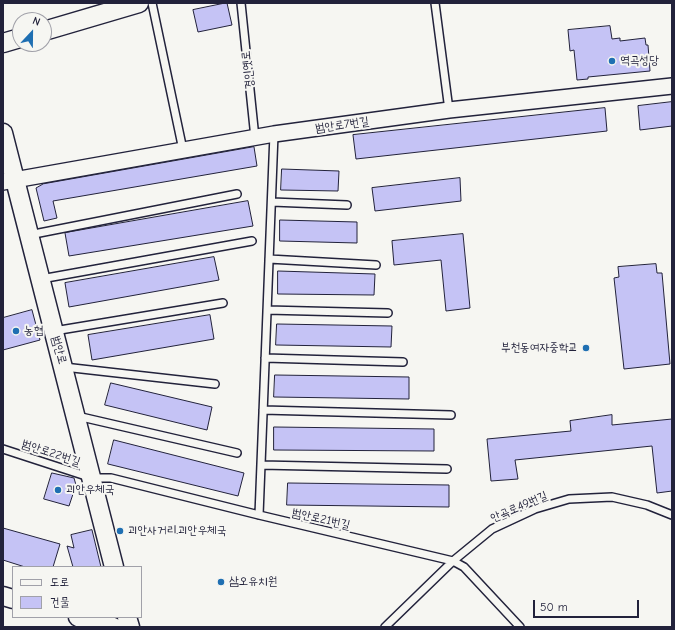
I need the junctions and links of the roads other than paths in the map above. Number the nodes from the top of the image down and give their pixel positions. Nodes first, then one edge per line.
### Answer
1 (139, 3) edge
2 (152, 3) edge
3 (241, 3) edge
4 (435, 3) edge
5 (52, 29) edge
6 (672, 86) edge
7 (449, 110) junction
8 (3, 133) edge
9 (274, 134) junction
10 (255, 138) junction
11 (183, 150) junction
12 (9, 181) edge
13 (237, 194) dead end
14 (272, 202) junction
15 (347, 205) dead end
16 (29, 235) junction
17 (252, 241) dead end
18 (269, 259) junction
19 (376, 265) dead end
20 (40, 279) junction
21 (223, 303) dead end
22 (267, 310) junction
23 (388, 313) dead end
24 (54, 331) junction
25 (266, 358) junction
26 (403, 362) dead end
27 (63, 367) junction
28 (214, 384) dead end
29 (263, 410) junction
30 (451, 414) dead end
31 (76, 416) junction
32 (3, 449) edge
33 (237, 453) dead end
34 (261, 465) junction
35 (447, 469) dead end
36 (92, 478) junction
37 (259, 515) junction
38 (672, 515) edge
39 (453, 561) junction
40 (114, 566) edge
41 (82, 618) edge
42 (113, 627) edge
43 (385, 627) edge
44 (520, 627) edge

1 - 5 street
2 - 11 lane
3 - 10 lane, 경인옛로
4 - 7 lane
6 - 7 street, 범안로7번길
7 - 9 street, 범안로7번길
8 - 12 street, 범안로
9 - 10 street, 범안로7번길
9 - 14 lane
10 - 11 street, 범안로7번길
11 - 12 street, 범안로7번길
12 - 16 street, 범안로
13 - 16 lane
14 - 15 lane
14 - 18 lane
16 - 20 street, 범안로
17 - 20 lane
18 - 19 lane
18 - 22 lane
20 - 24 street, 범안로
21 - 24 lane
22 - 23 lane
22 - 25 lane
24 - 27 street, 범안로
25 - 26 lane
25 - 29 lane
27 - 28 lane
27 - 31 street, 범안로
29 - 30 lane
29 - 34 lane
31 - 33 lane
31 - 36 street, 범안로
32 - 36 lane, 범안로22번길
34 - 35 lane
34 - 37 lane
36 - 37 lane, 범안로21번길
36 - 40 street, 범안로
37 - 39 lane, 범안로21번길
38 - 39 lane, 안곡로49번길
39 - 43 lane, 안곡로49번길
39 - 44 lane, 범안로21번길
41 - 42 street

